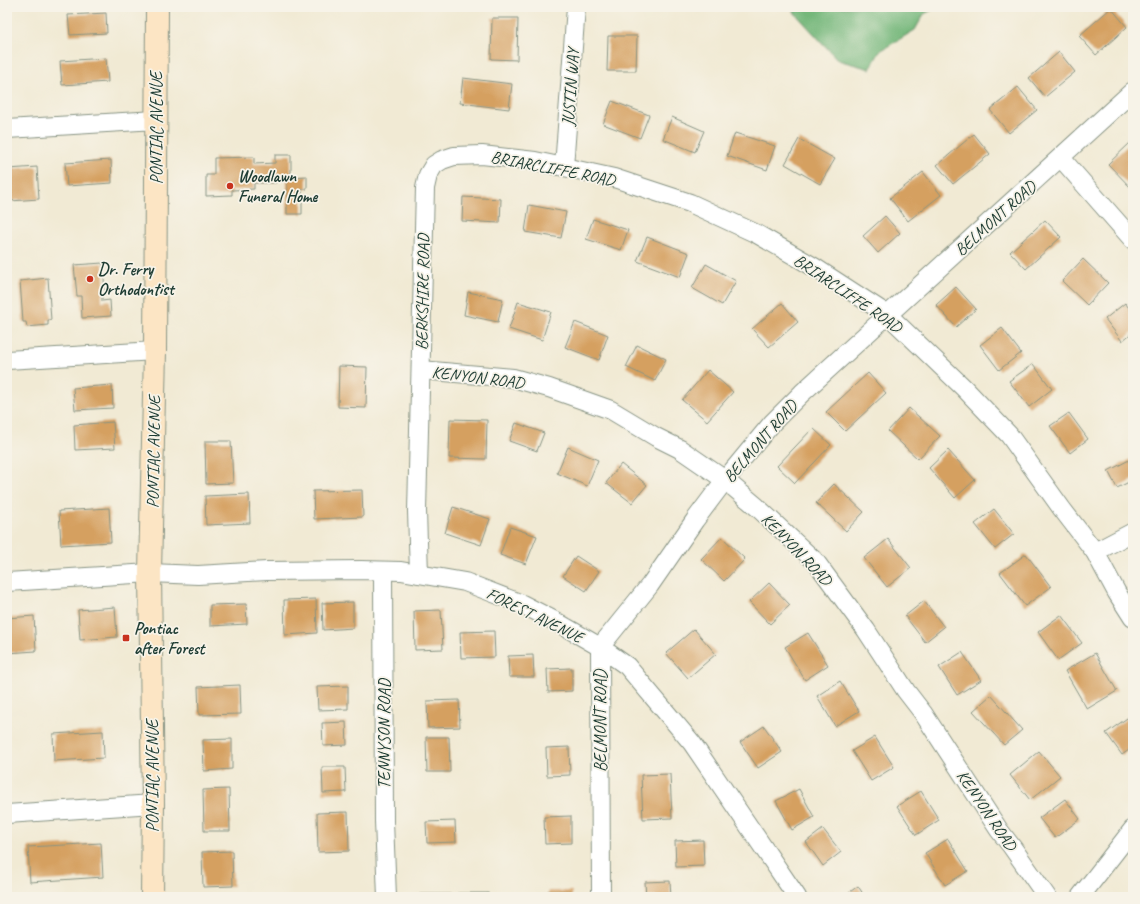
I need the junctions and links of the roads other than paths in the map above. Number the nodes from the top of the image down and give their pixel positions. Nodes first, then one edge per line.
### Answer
1 (157, 7) edge
2 (576, 7) edge
3 (1133, 91) edge
4 (156, 120) junction
5 (7, 129) edge
6 (1061, 158) junction
7 (442, 160) joint
8 (564, 167) junction
9 (1133, 240) edge
10 (888, 315) junction
11 (155, 351) junction
12 (7, 360) edge
13 (421, 370) junction
14 (725, 480) junction
15 (1133, 532) edge
16 (1095, 552) junction
17 (383, 571) junction
18 (150, 573) junction
19 (419, 574) junction
20 (7, 582) edge
21 (1133, 618) edge
22 (600, 648) junction
23 (153, 804) junction
24 (7, 814) edge
25 (1133, 829) edge
26 (152, 897) edge
27 (387, 897) edge
28 (601, 897) edge
29 (797, 897) edge
30 (1047, 897) edge
31 (1080, 897) edge

1 - 4 main road, PONTIAC AVENUE
2 - 8 street, JUSTIN WAY
3 - 6 street, BELMONT ROAD
4 - 5 street
4 - 11 main road, PONTIAC AVENUE
6 - 9 street
6 - 10 street, BELMONT ROAD
7 - 8 street, BRIARCLIFFE ROAD
7 - 13 street, BERKSHIRE ROAD
8 - 10 street, BRIARCLIFFE ROAD
10 - 14 street, BELMONT ROAD
10 - 16 street, BRIARCLIFFE ROAD
11 - 12 street
11 - 18 main road, PONTIAC AVENUE
13 - 14 street, KENYON ROAD
13 - 19 street, BERKSHIRE ROAD
14 - 22 street, BELMONT ROAD
14 - 30 street, KENYON ROAD
15 - 16 street
16 - 21 street, BRIARCLIFFE ROAD
17 - 18 street, FOREST AVENUE
17 - 19 street, FOREST AVENUE
17 - 27 street, TENNYSON ROAD
18 - 20 street, FOREST AVENUE
18 - 23 main road, PONTIAC AVENUE
19 - 22 street, FOREST AVENUE
22 - 28 street, BELMONT ROAD
22 - 29 street, FOREST AVENUE
23 - 24 street
23 - 26 main road, PONTIAC AVENUE
25 - 31 street

